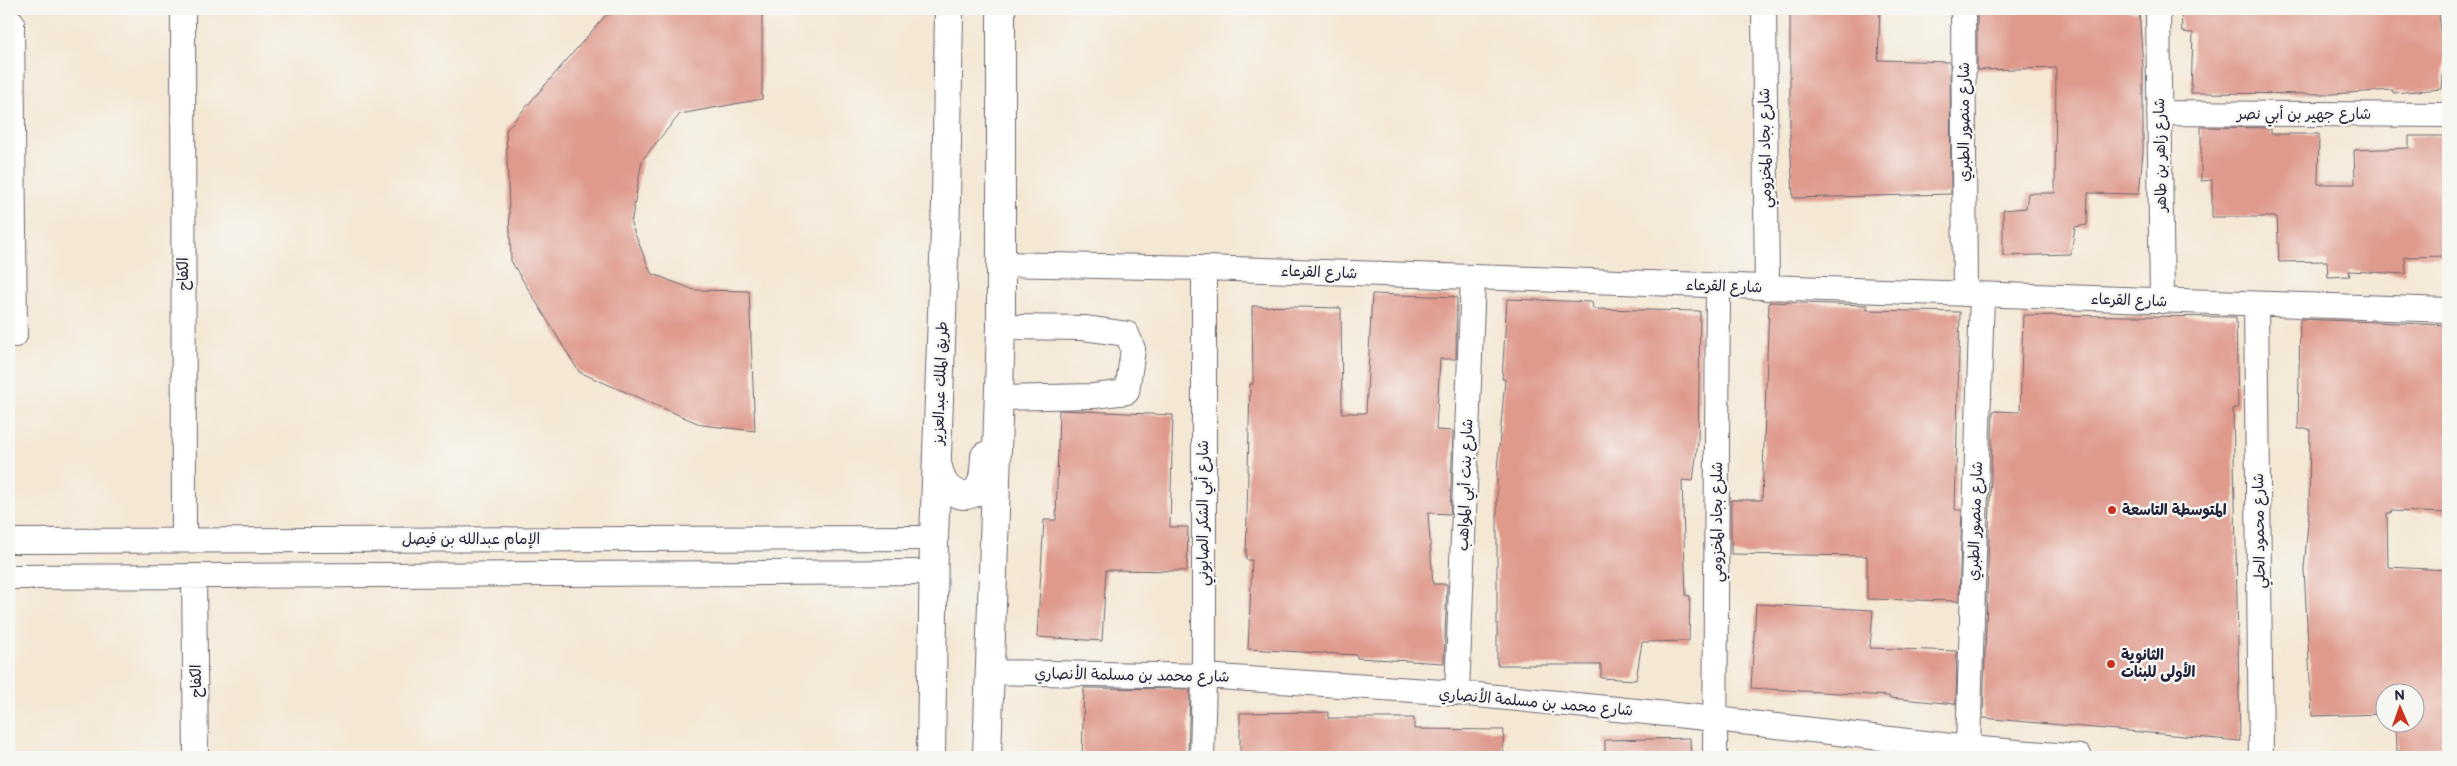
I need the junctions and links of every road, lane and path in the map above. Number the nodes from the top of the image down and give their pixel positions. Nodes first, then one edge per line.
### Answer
1 (183, 9) edge
2 (949, 9) edge
3 (1001, 9) edge
4 (1764, 9) edge
5 (1963, 9) edge
6 (2158, 9) edge
7 (12, 22) dead end
8 (2159, 113) junction
9 (2448, 115) edge
10 (1000, 128) junction
11 (1000, 264) junction
12 (1204, 268) junction
13 (1473, 278) junction
14 (1718, 286) junction
15 (1767, 288) junction
16 (1974, 295) junction
17 (2162, 301) junction
18 (2256, 304) junction
19 (2448, 310) edge
20 (1001, 327) junction
21 (15, 335) dead end
22 (999, 398) junction
23 (937, 464) junction
24 (934, 538) junction
25 (184, 540) junction
26 (9, 541) edge
27 (934, 572) junction
28 (194, 576) junction
29 (9, 577) edge
30 (990, 672) junction
31 (1204, 676) junction
32 (1457, 693) junction
33 (1716, 719) junction
34 (1968, 748) junction
35 (196, 757) edge
36 (931, 757) edge
37 (987, 757) edge
38 (1202, 757) edge
39 (1715, 757) edge
40 (2080, 757) edge
41 (2261, 757) edge

1 - 25 street, الكفاح
2 - 23 main road, طريق الملك عبدالعزيز
3 - 10 main road
4 - 15 street, شارع بجاد المخزومي
5 - 16 street, شارع منصور الطبري
6 - 8 street, شارع زاهر بن طاهر
7 - 21 street
8 - 9 street, شارع جهير بن أبي نصر
8 - 17 street, شارع زاهر بن طاهر
10 - 11 main road
10 - 23 main road
11 - 12 street, شارع القرعاء
11 - 20 main road
12 - 13 street, شارع القرعاء
12 - 31 street, شارع أبي الشكر الصابوني
13 - 14 street, شارع القرعاء
13 - 32 street, شارع بنت أبي المواهب
14 - 15 street, شارع القرعاء
14 - 33 street, شلرع بجاد المخزومي
15 - 16 street, شارع القرعاء
16 - 17 street, شارع القرعاء
16 - 34 street, شارع منصور الطبري
17 - 18 street, شارع القرعاء
18 - 19 street, شارع القرعاء
18 - 41 street, شارع محمود الحلي
20 - 22 main road
20 - 22 street
22 - 30 main road
23 - 24 main road, طريق الملك عبدالعزيز
24 - 25 street, الإمام عبدالله بن فيصل
24 - 27 main road, طريق الملك عبدالعزيز
25 - 26 street, الإمام عبدالله بن فيصل
27 - 28 street
27 - 36 main road, طريق الملك عبدالعزيز
28 - 29 street
28 - 35 street, الكفاح
30 - 31 street, شارع محمد بن مسلمة الأنصاري
30 - 37 main road
31 - 32 street, شارع محمد بن مسلمة الأنصاري
31 - 38 street, شارع أبي الشكر الصابوني
32 - 33 street, شارع محمد بن مسلمة الأنصاري
33 - 34 street, شارع محمد بن مسلمة الأنصاري
33 - 39 street, شلرع بجاد المخزومي
34 - 40 street, شارع محمد بن مسلمة الأنصاري

